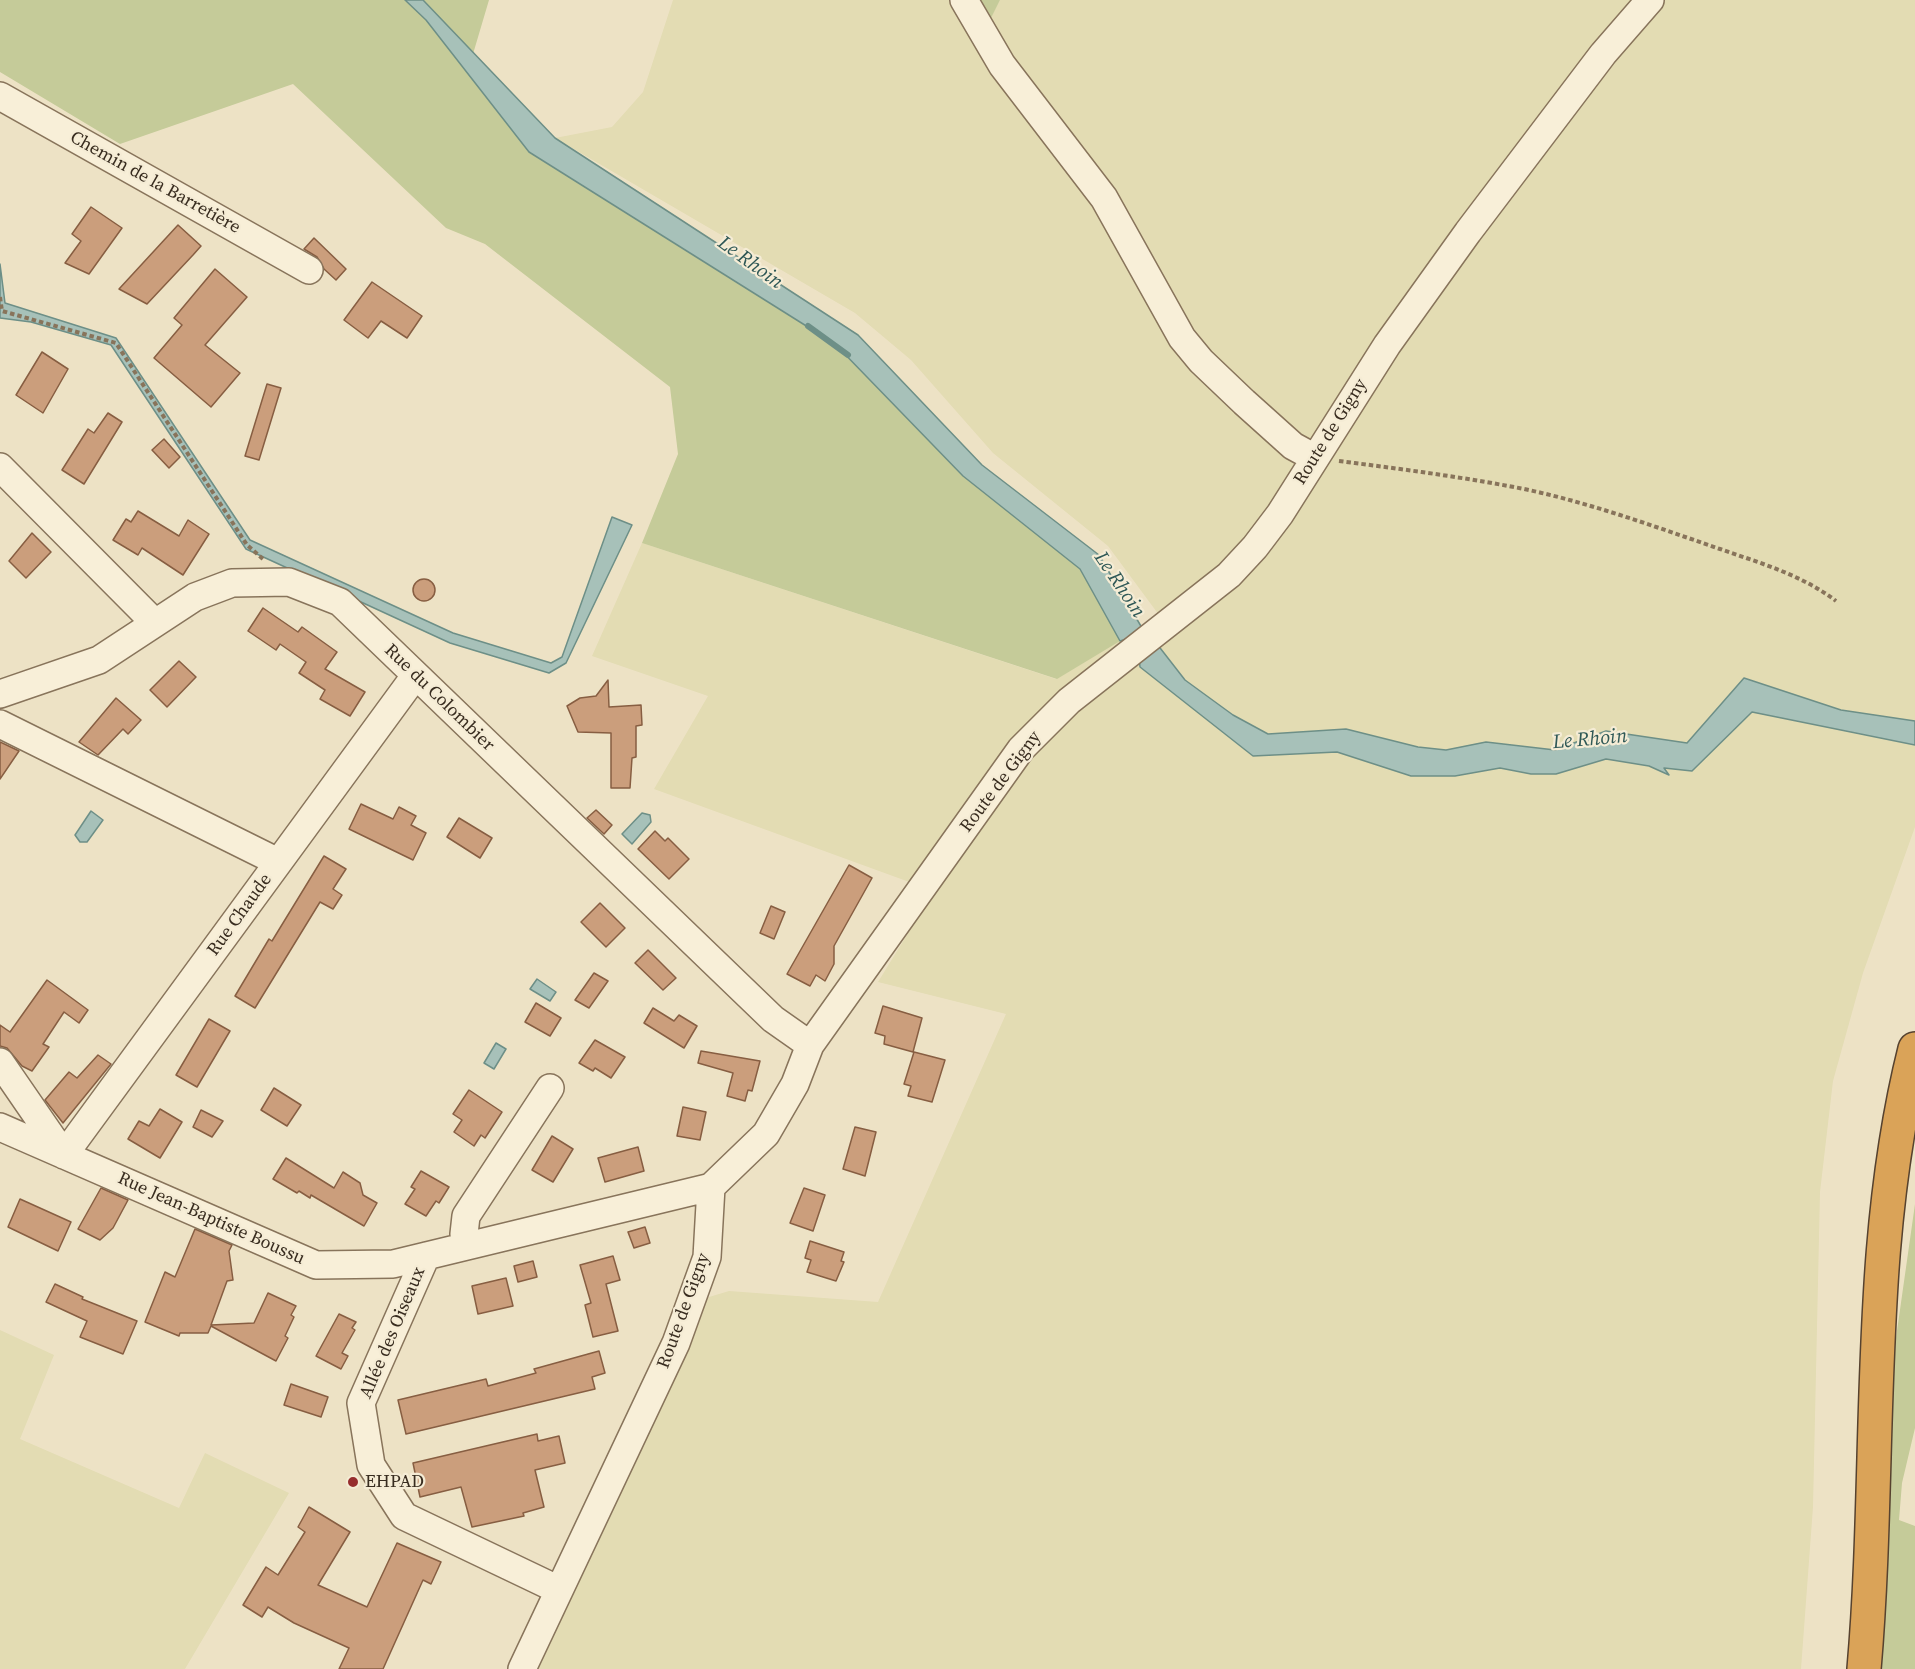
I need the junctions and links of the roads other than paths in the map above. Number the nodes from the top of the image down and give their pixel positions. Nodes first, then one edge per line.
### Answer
1 (964, 0) edge
2 (1650, 0) edge
3 (0, 96) edge
4 (309, 270) dead end
5 (1315, 458) junction
6 (0, 467) edge
7 (154, 622) junction
8 (415, 676) junction
9 (0, 694) edge
10 (0, 724) edge
11 (278, 862) junction
12 (810, 1045) junction
13 (1915, 1049) edge
14 (0, 1062) edge
15 (550, 1088) dead end
16 (0, 1127) edge
17 (64, 1155) junction
18 (711, 1187) junction
19 (466, 1246) junction
20 (426, 1256) junction
21 (559, 1590) junction
22 (522, 1669) edge
23 (1864, 1669) edge

1 - 5 street
2 - 5 street, Route de Gigny
3 - 4 street, Chemin de la Barretière
5 - 12 street, Route de Gigny
6 - 7 street
7 - 8 street, Rue du Colombier
7 - 9 street, Rue du Colombier
8 - 11 street, Rue Chaude
8 - 12 street, Rue du Colombier
10 - 11 street
11 - 17 street, Rue Chaude
12 - 18 street, Route de Gigny
13 - 23 highway
14 - 17 street
15 - 19 street
16 - 17 street, Rue Jean-Baptiste Boussu
17 - 20 street, Rue Jean-Baptiste Boussu
18 - 19 street, Rue Jean-Baptiste Boussu
18 - 21 street, Route de Gigny
19 - 20 street, Rue Jean-Baptiste Boussu
20 - 21 street, Allée des Oiseaux
21 - 22 street, Route de Gigny

